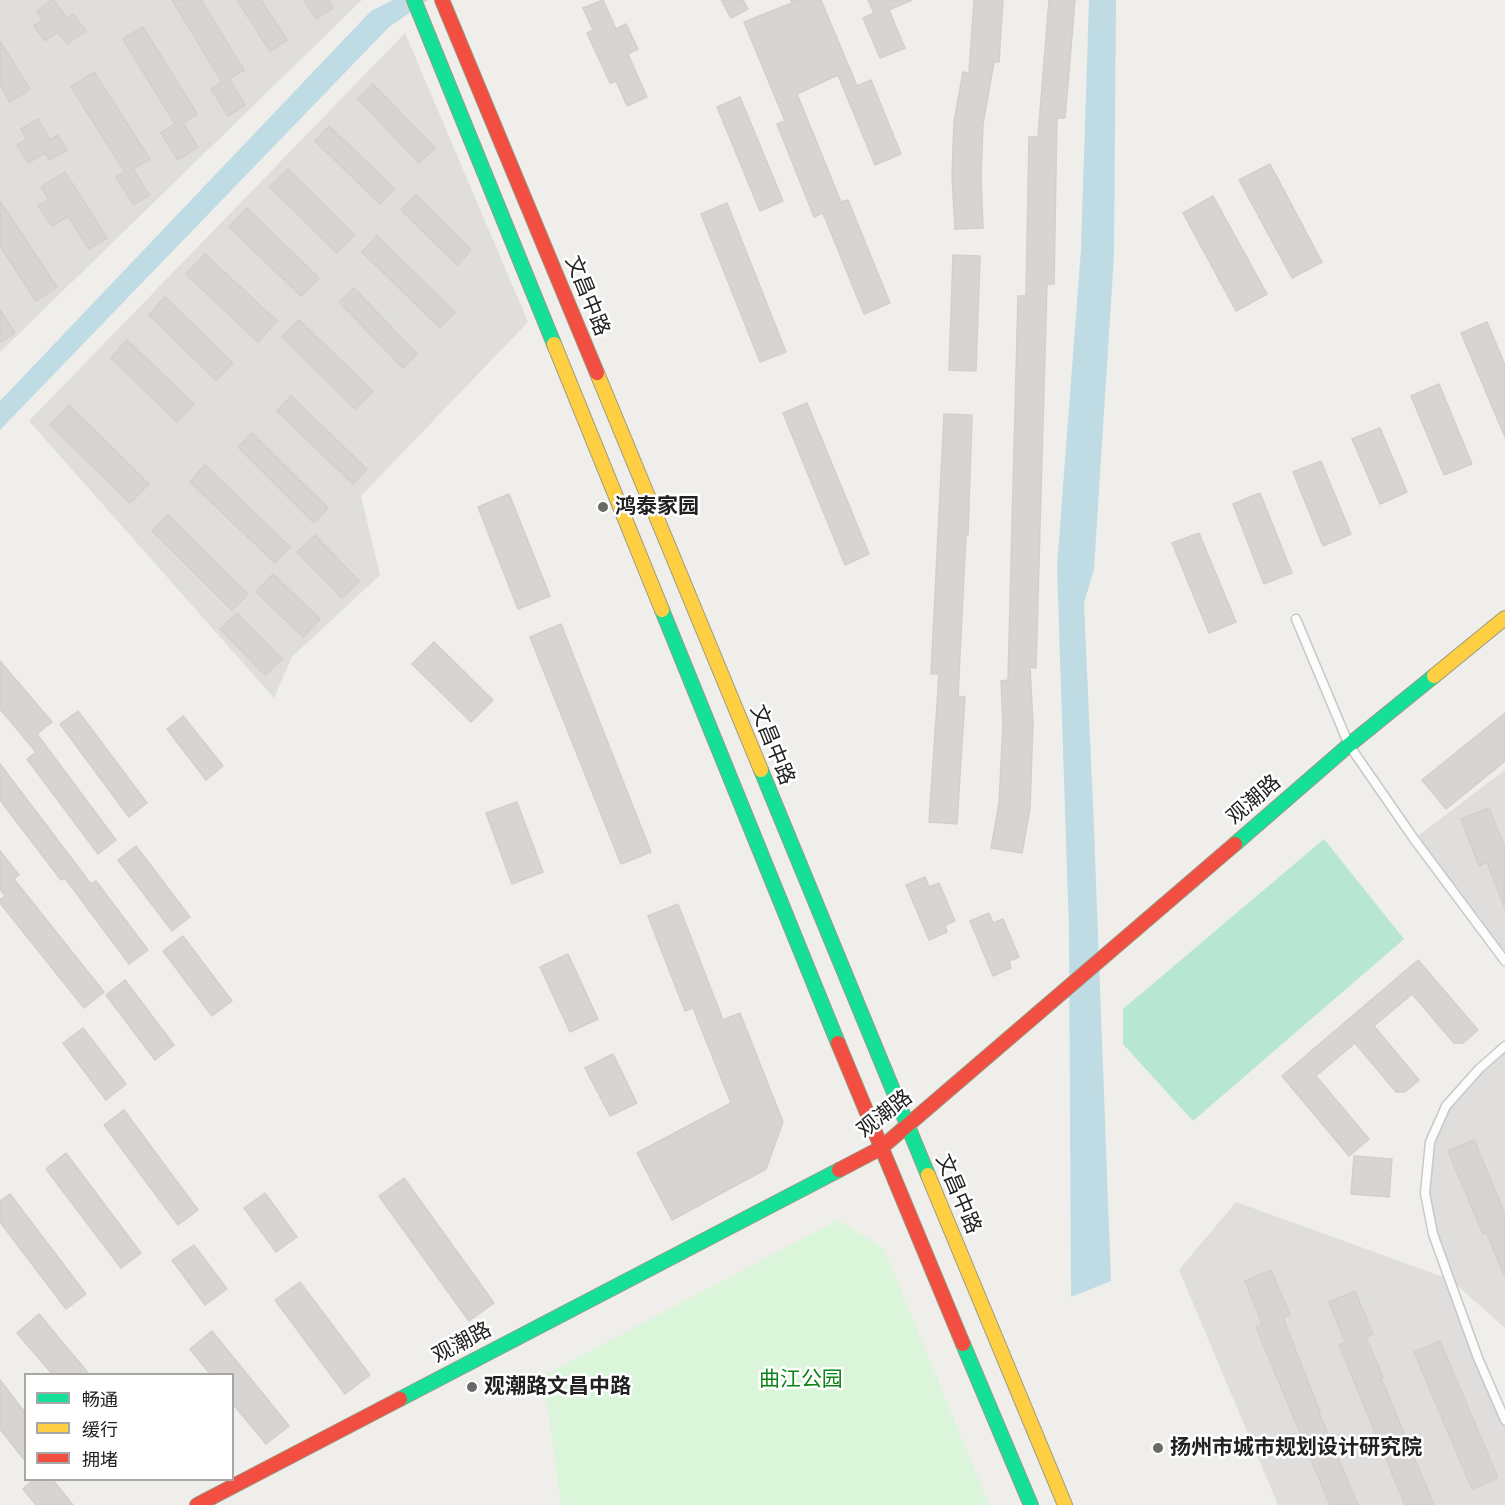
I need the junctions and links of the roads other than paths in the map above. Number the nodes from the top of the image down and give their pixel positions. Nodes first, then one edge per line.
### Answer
1 (414, 0) edge
2 (444, 4) edge
3 (1505, 618) edge
4 (1296, 619) dead end
5 (1349, 744) junction
6 (1505, 962) edge
7 (1505, 1046) edge
8 (907, 1126) junction
9 (881, 1148) junction
10 (1505, 1420) edge
11 (197, 1505) edge
12 (1030, 1505) edge
13 (1065, 1505) edge

1 - 9 main road
2 - 8 main road, 文昌中路
3 - 5 main road, 观潮路
4 - 5 lane
5 - 6 lane
5 - 8 main road, 观潮路
7 - 10 lane
8 - 9 main road, 观潮路
8 - 13 main road, 文昌中路
9 - 11 main road, 观潮路
9 - 12 main road

